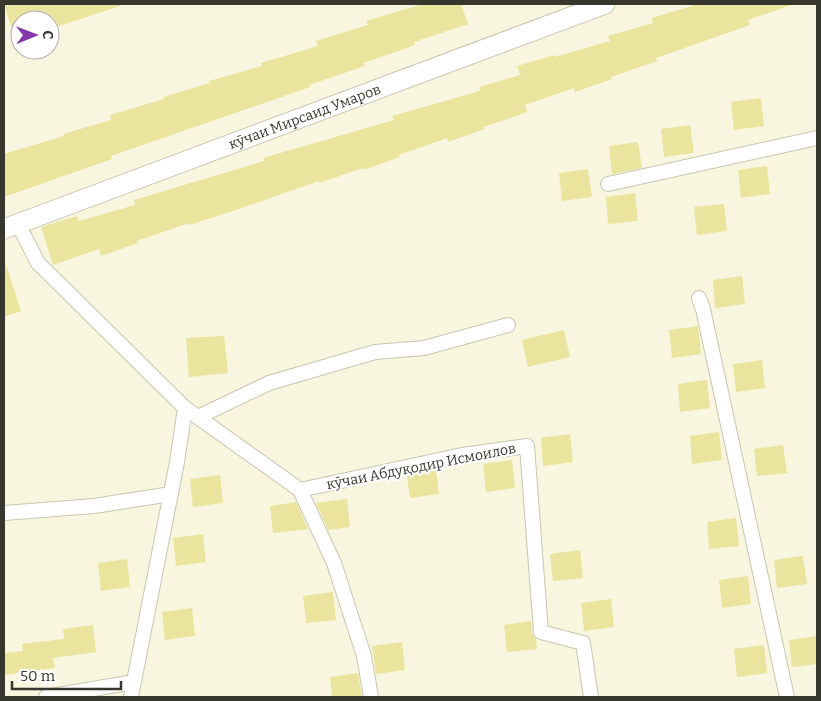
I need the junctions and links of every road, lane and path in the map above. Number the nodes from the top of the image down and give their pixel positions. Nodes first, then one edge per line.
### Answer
1 (605, 4) edge
2 (817, 138) edge
3 (608, 184) dead end
4 (11, 227) edge
5 (699, 298) dead end
6 (508, 325) dead end
7 (185, 408) junction
8 (198, 417) junction
9 (300, 490) junction
10 (171, 494) junction
11 (4, 513) edge
12 (134, 682) junction
13 (46, 697) edge
14 (131, 697) edge
15 (371, 697) edge
16 (591, 697) edge
17 (787, 697) edge

1 - 4 street, кӯчаи Мирсаид Умаров
2 - 3 street
4 - 7 street
5 - 17 street
6 - 8 street
7 - 8 street
7 - 10 street
8 - 9 street
9 - 15 street
9 - 16 street, кӯчаи Абдуқодир Исмоилов
10 - 11 street
10 - 12 street
12 - 13 street
12 - 14 street

